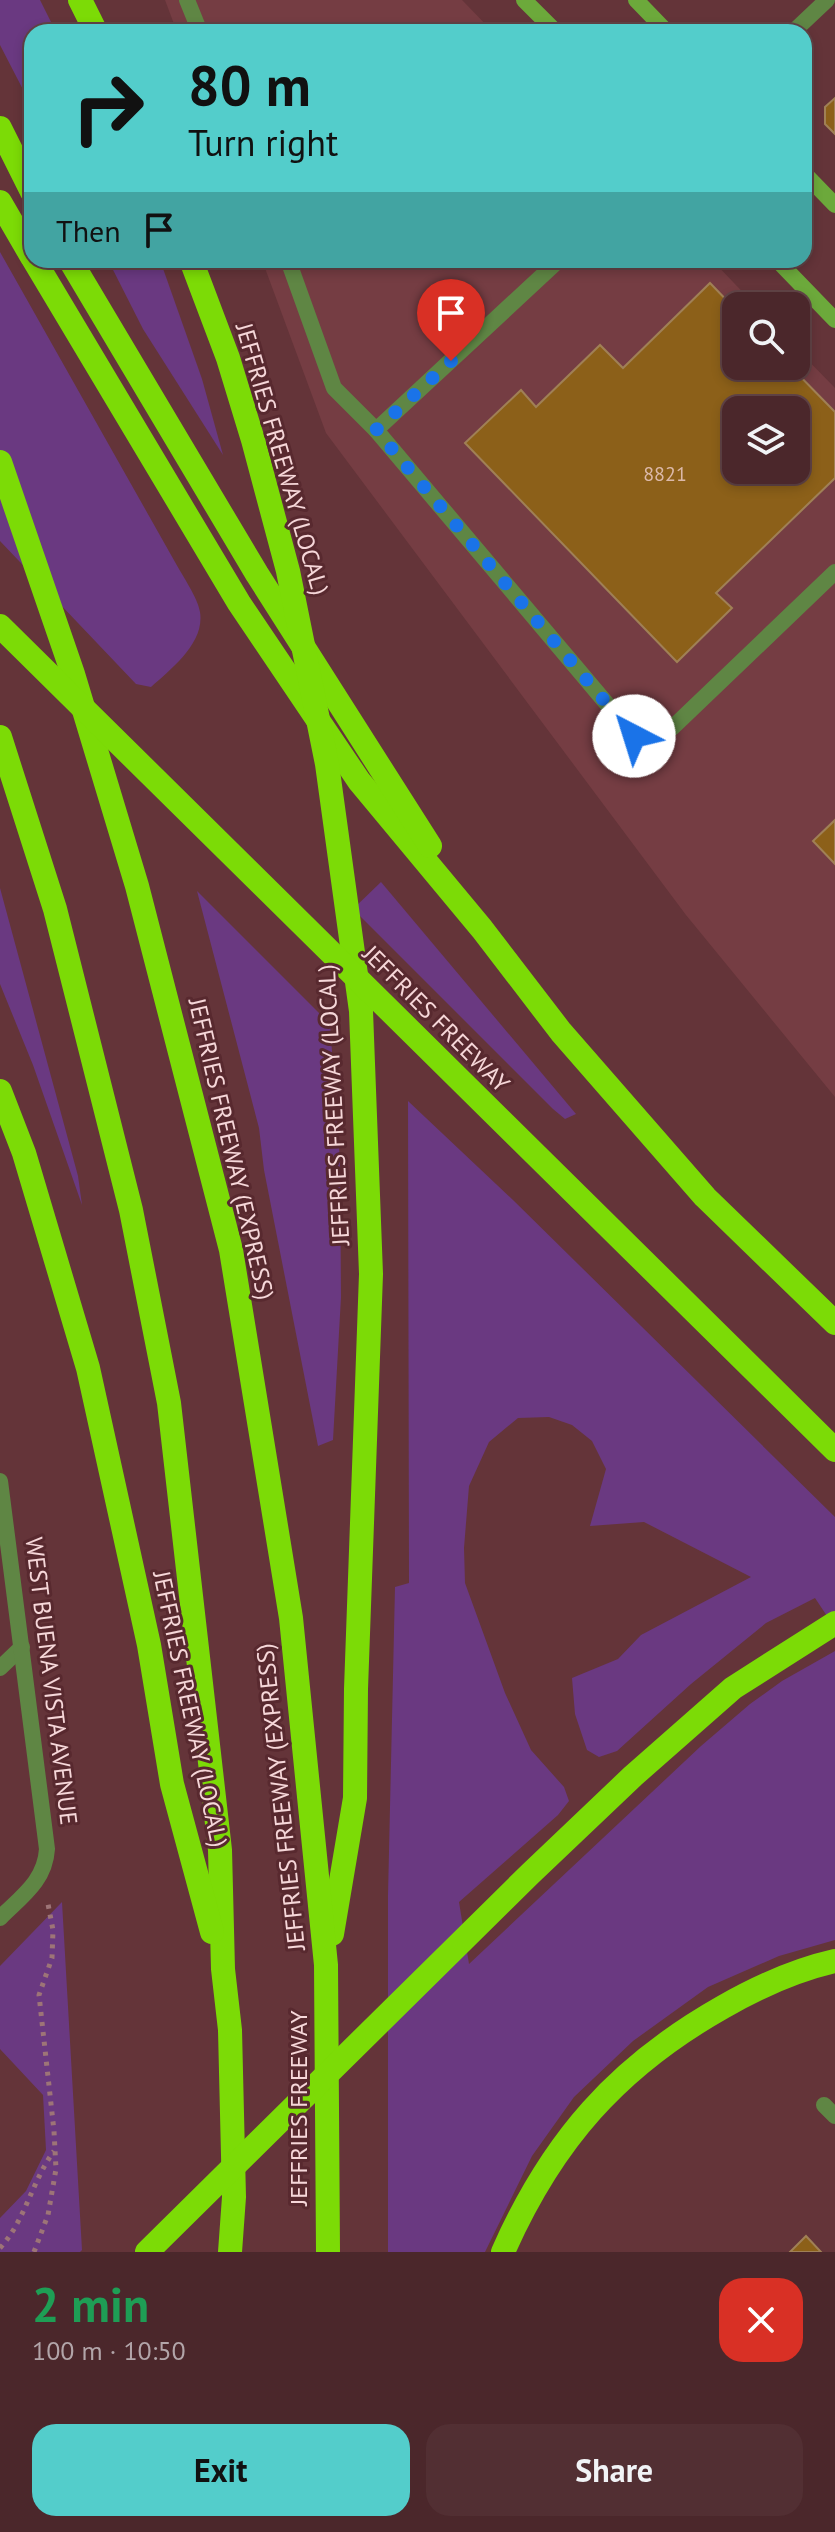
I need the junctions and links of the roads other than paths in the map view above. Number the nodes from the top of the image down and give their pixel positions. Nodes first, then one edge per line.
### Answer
1 (80, 0) edge
2 (187, 0) edge
3 (524, 0) edge
4 (636, 0) edge
5 (827, 0) edge
6 (92, 24) edge
7 (197, 24) edge
8 (548, 24) edge
9 (659, 24) edge
10 (802, 24) edge
11 (0, 128) edge
12 (24, 176) edge
13 (812, 181) edge
14 (0, 202) edge
15 (835, 205) edge
16 (24, 243) edge
17 (38, 268) edge
18 (75, 268) edge
19 (194, 268) edge
20 (291, 268) edge
21 (550, 268) edge
22 (786, 268) edge
23 (831, 309) edge
24 (376, 430) junction
25 (0, 462) edge
26 (835, 572) edge
27 (0, 626) edge
28 (0, 737) edge
29 (482, 929) junction
30 (0, 1091) edge
31 (835, 1323) edge
32 (835, 1450) edge
33 (0, 1481) edge
34 (835, 1623) edge
35 (22, 1647) junction
36 (0, 1668) edge
37 (0, 1918) edge
38 (835, 1961) edge
39 (326, 1965) junction
40 (223, 1969) junction
41 (149, 2249) edge
42 (230, 2252) edge
43 (328, 2252) edge
44 (503, 2252) edge

1 - 6 highway
2 - 7 street
3 - 8 street
4 - 9 street
5 - 10 street
11 - 12 highway
13 - 15 street
14 - 16 highway
17 - 29 highway
18 - 29 highway
19 - 39 highway, JEFFRIES FREEWAY (LOCAL)
20 - 24 street
21 - 24 street
22 - 23 street
24 - 26 street
25 - 39 highway, JEFFRIES FREEWAY (EXPRESS)
27 - 32 highway, JEFFRIES FREEWAY
28 - 40 highway
29 - 31 highway
30 - 40 highway, JEFFRIES FREEWAY (LOCAL)
33 - 35 street, WEST BUENA VISTA AVENUE
34 - 41 highway
35 - 36 street
35 - 37 street, WEST BUENA VISTA AVENUE
38 - 44 highway
39 - 43 highway, JEFFRIES FREEWAY
40 - 42 highway

